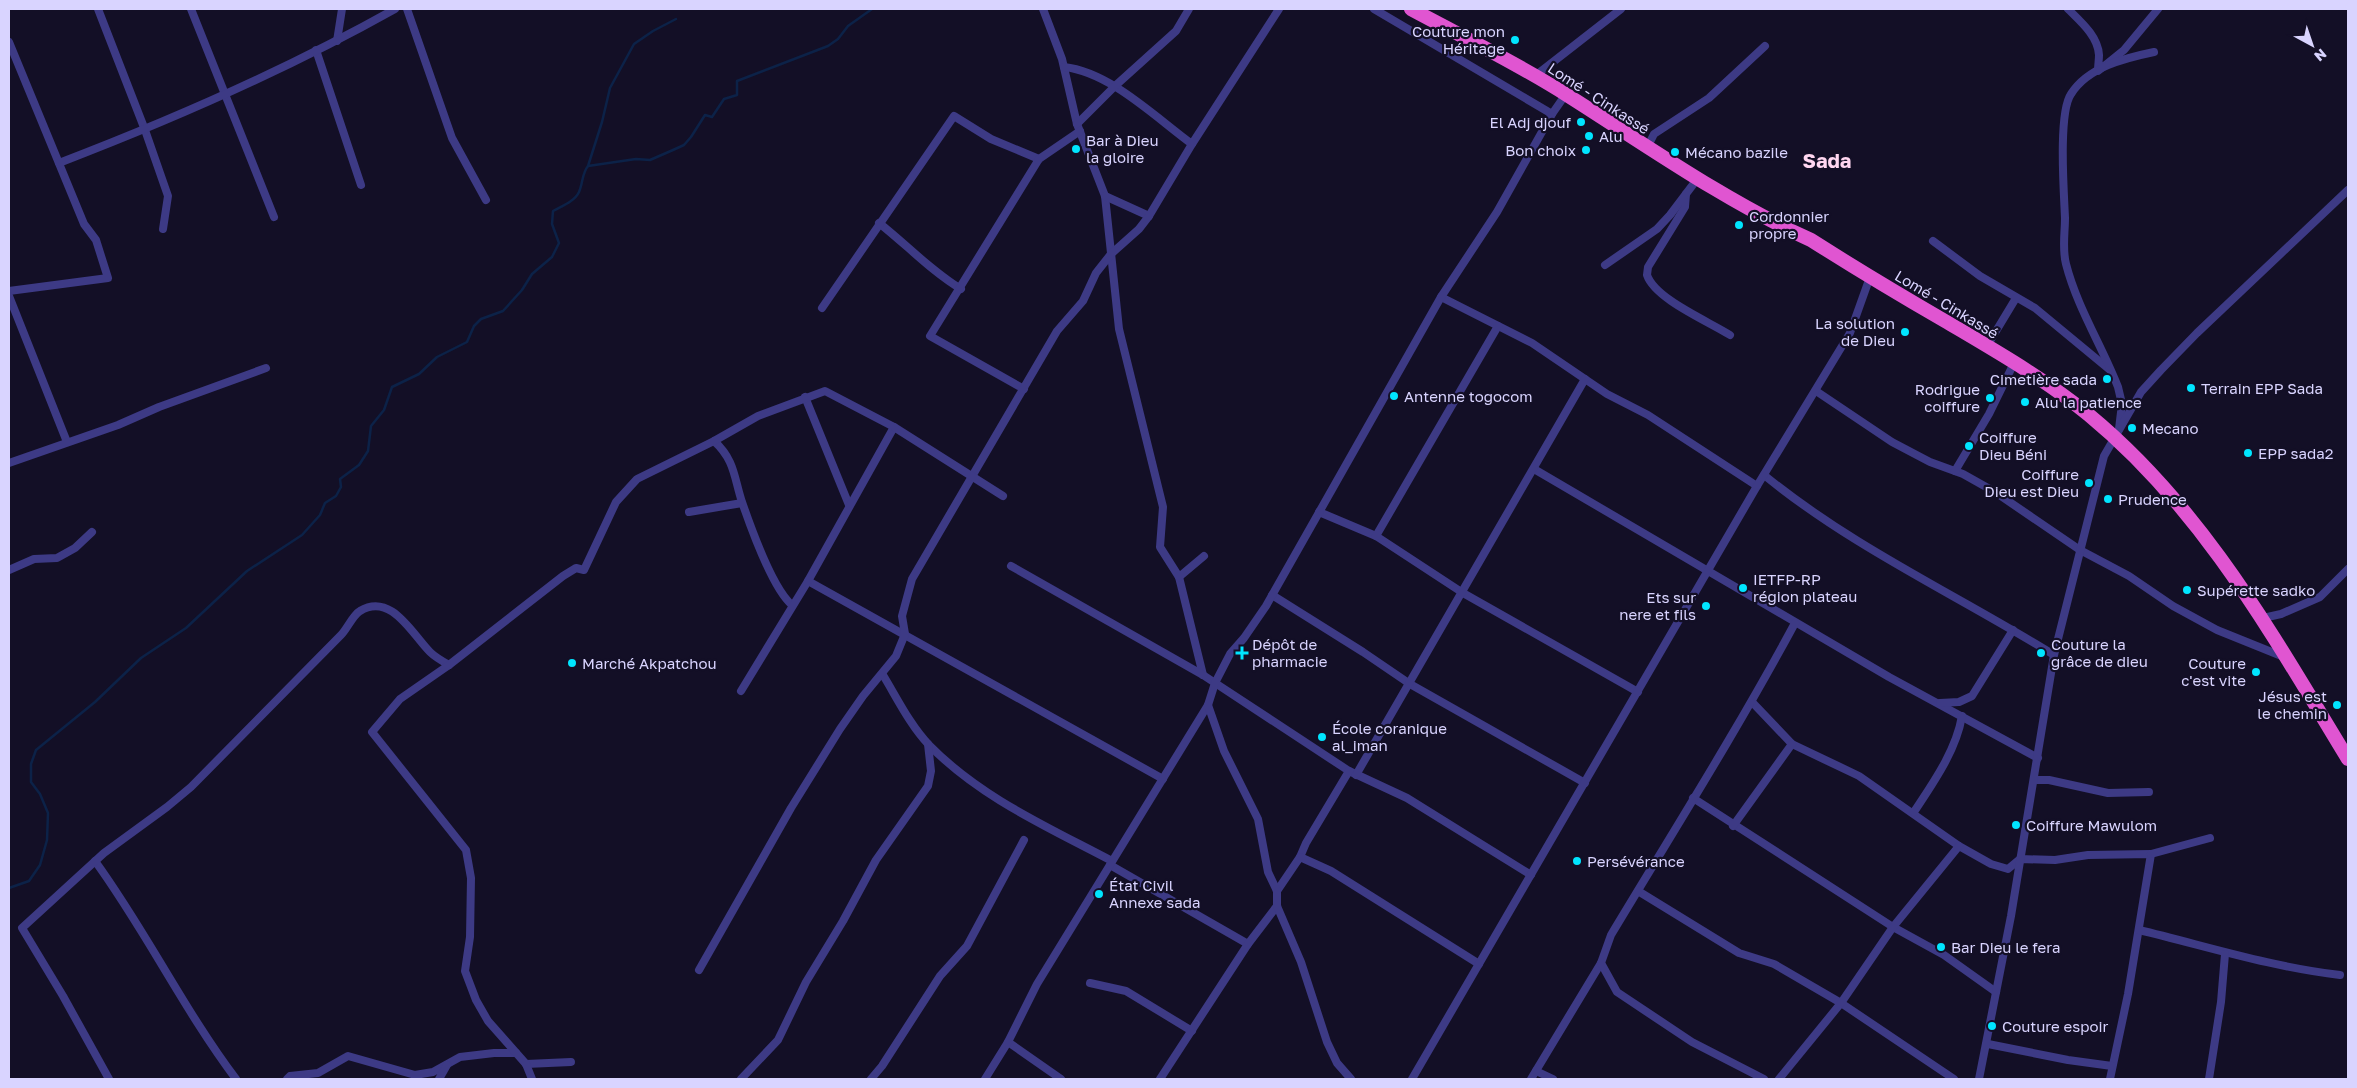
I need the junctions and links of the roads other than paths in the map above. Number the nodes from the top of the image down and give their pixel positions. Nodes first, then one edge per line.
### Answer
1 (98, 9) edge
2 (191, 9) edge
3 (342, 9) edge
4 (395, 9) edge
5 (407, 9) edge
6 (1043, 9) edge
7 (1189, 9) edge
8 (1278, 9) edge
9 (1410, 9) edge
10 (1621, 9) edge
11 (2068, 9) edge
12 (2158, 9) edge
13 (1380, 10) edge
14 (337, 41) junction
15 (9, 42) edge
16 (1765, 46) dead end
17 (316, 50) junction
18 (2154, 52) dead end
19 (1064, 67) junction
20 (2098, 71) junction
21 (1535, 76) junction
22 (1115, 86) junction
23 (225, 92) junction
24 (1566, 94) junction
25 (1552, 114) junction
26 (1079, 127) junction
27 (146, 130) junction
28 (1192, 144) junction
29 (1647, 148) junction
30 (1039, 159) junction
31 (59, 163) junction
32 (1698, 178) junction
33 (361, 185) dead end
34 (2348, 190) edge
35 (1686, 194) junction
36 (1105, 196) junction
37 (486, 200) dead end
38 (1150, 216) junction
39 (274, 217) dead end
40 (880, 223) junction
41 (163, 230) dead end
42 (1933, 241) dead end
43 (1111, 254) junction
44 (1605, 265) dead end
45 (1870, 277) junction
46 (961, 289) junction
47 (9, 291) edge
48 (9, 296) edge
49 (1441, 297) junction
50 (2016, 298) junction
51 (822, 308) dead end
52 (1498, 326) junction
53 (1730, 335) dead end
54 (1987, 346) junction
55 (2014, 363) junction
56 (266, 368) dead end
57 (2112, 372) junction
58 (1585, 379) junction
59 (1024, 389) junction
60 (1816, 391) junction
61 (805, 397) junction
62 (894, 428) junction
63 (2116, 434) junction
64 (714, 441) junction
65 (67, 442) junction
66 (9, 463) edge
67 (1534, 469) junction
68 (1954, 471) junction
69 (1764, 475) junction
70 (971, 478) junction
71 (1757, 486) junction
72 (1002, 496) dead end
73 (742, 503) junction
74 (849, 505) junction
75 (689, 512) dead end
76 (1319, 512) junction
77 (92, 532) dead end
78 (1376, 536) junction
79 (2080, 550) junction
80 (1204, 556) dead end
81 (1011, 566) dead end
82 (2348, 569) edge
83 (9, 570) edge
84 (1708, 572) junction
85 (1179, 577) junction
86 (808, 580) junction
87 (1463, 594) junction
88 (1272, 596) junction
89 (792, 606) junction
90 (2263, 618) junction
91 (1795, 623) junction
92 (2012, 630) junction
93 (905, 634) junction
94 (2054, 655) junction
95 (2288, 659) junction
96 (449, 665) junction
97 (1203, 674) junction
98 (883, 675) junction
99 (1215, 684) junction
100 (1410, 684) junction
101 (741, 691) dead end
102 (1638, 692) junction
103 (1752, 702) junction
104 (1938, 703) junction
105 (1208, 705) junction
106 (1962, 716) junction
107 (928, 744) junction
108 (1792, 744) junction
109 (2038, 758) junction
110 (2348, 759) edge
111 (1349, 770) junction
112 (1356, 775) junction
113 (1163, 780) junction
114 (2034, 780) junction
115 (1585, 782) junction
116 (2149, 792) dead end
117 (1693, 798) junction
118 (1914, 812) junction
119 (1733, 826) junction
120 (2210, 838) dead end
121 (1024, 840) dead end
122 (1959, 846) junction
123 (2150, 854) junction
124 (1300, 857) junction
125 (2020, 859) junction
126 (95, 861) junction
127 (1111, 863) junction
128 (1531, 875) junction
129 (1277, 891) junction
130 (1638, 891) junction
131 (1277, 906) junction
132 (1893, 926) junction
133 (2139, 930) junction
134 (1248, 944) junction
135 (2225, 954) junction
136 (1601, 963) junction
137 (1479, 964) junction
138 (699, 970) dead end
139 (2340, 975) dead end
140 (1090, 983) dead end
141 (1996, 992) junction
142 (1841, 1003) junction
143 (1192, 1031) junction
144 (1008, 1042) junction
145 (1988, 1044) junction
146 (516, 1053) junction
147 (572, 1062) dead end
148 (526, 1064) junction
149 (447, 1065) junction
150 (2112, 1066) junction
151 (1536, 1071) junction
152 (109, 1079) edge
153 (236, 1079) edge
154 (288, 1079) edge
155 (439, 1079) edge
156 (532, 1079) edge
157 (741, 1079) edge
158 (871, 1079) edge
159 (985, 1079) edge
160 (1061, 1079) edge
161 (1160, 1079) edge
162 (1351, 1079) edge
163 (1412, 1079) edge
164 (1531, 1079) edge
165 (1553, 1079) edge
166 (1764, 1079) edge
167 (1779, 1079) edge
168 (1954, 1079) edge
169 (1979, 1079) edge
170 (2110, 1079) edge
171 (2209, 1079) edge

1 - 27 street
2 - 23 street
3 - 14 street
4 - 14 street
5 - 37 street
6 - 19 street
7 - 22 street
8 - 28 street
9 - 21 highway, Lomé - Cinkassé
10 - 21 street
11 - 20 street
12 - 20 street
13 - 25 street
14 - 17 street
15 - 31 street
16 - 29 street
17 - 23 street
17 - 33 street
18 - 20 street
19 - 22 street
19 - 26 street
20 - 57 street
21 - 24 highway, Lomé - Cinkassé
22 - 26 street
22 - 28 street
23 - 27 street
23 - 39 street
24 - 25 street
24 - 29 highway, Lomé - Cinkassé
25 - 49 street
26 - 30 street
26 - 36 street
27 - 31 street
27 - 41 street
28 - 38 street
29 - 32 highway, Lomé - Cinkassé
30 - 40 street
30 - 46 street
31 - 47 street
32 - 35 street
32 - 45 highway, Lomé - Cinkassé
34 - 63 street
35 - 44 street
35 - 53 street
36 - 38 street
36 - 43 street
38 - 43 street
40 - 46 street
40 - 51 street
42 - 50 street
43 - 59 street
43 - 85 street
45 - 54 highway, Lomé - Cinkassé
45 - 60 street
46 - 59 street
48 - 65 street
49 - 52 street
49 - 76 street
50 - 54 street
50 - 57 street
52 - 58 street
52 - 78 street
54 - 55 highway, Lomé - Cinkassé
55 - 63 highway, Lomé - Cinkassé
55 - 68 street
56 - 65 street
57 - 63 street
58 - 67 street
58 - 71 street
59 - 70 street
60 - 68 street
60 - 69 street
61 - 62 street
61 - 64 street
61 - 74 street
62 - 70 street
62 - 74 street
63 - 79 street
63 - 90 highway, Lomé - Cinkassé
64 - 73 street
64 - 96 street
65 - 66 street
67 - 84 street
67 - 87 street
68 - 79 street
69 - 71 street
69 - 92 street
70 - 72 street
70 - 93 street
71 - 84 street
73 - 75 street
73 - 89 street
74 - 86 street
76 - 78 street
76 - 88 street
77 - 83 street
78 - 87 street
79 - 94 street
79 - 95 street
80 - 85 street
81 - 97 street
82 - 90 street
84 - 91 street
84 - 102 street
85 - 97 street
86 - 89 street
86 - 93 street
87 - 100 street
87 - 102 street
88 - 99 street
88 - 100 street
89 - 101 street
90 - 95 highway, Lomé - Cinkassé
91 - 103 street
91 - 104 street
92 - 94 street
92 - 104 street
93 - 98 street
93 - 113 street
94 - 109 street
95 - 110 highway, Lomé - Cinkassé
96 - 126 street
96 - 146 street
97 - 99 street
98 - 107 street
98 - 138 street
99 - 105 street
99 - 111 street
100 - 112 street
100 - 115 street
102 - 115 street
103 - 108 street
103 - 117 street
104 - 106 street
105 - 113 street
105 - 129 street
106 - 109 street
106 - 118 street
107 - 127 street
107 - 157 street
108 - 118 street
108 - 119 street
109 - 114 street
111 - 112 street
111 - 124 street
112 - 128 street
113 - 127 street
114 - 116 street
114 - 125 street
115 - 128 street
117 - 119 street
117 - 130 street
118 - 122 street
119 - 132 street
120 - 123 street
121 - 158 street
122 - 125 street
122 - 132 street
123 - 125 street
123 - 133 street
124 - 129 street
124 - 137 street
125 - 141 street
126 - 152 street
126 - 153 street
127 - 134 street
127 - 144 street
128 - 137 street
129 - 131 street
130 - 136 street
130 - 142 street
131 - 134 street
131 - 162 street
132 - 141 street
132 - 142 street
133 - 135 street
133 - 150 street
134 - 143 street
135 - 139 street
135 - 171 street
136 - 151 street
136 - 166 street
137 - 163 street
140 - 143 street
141 - 145 street
142 - 167 street
142 - 168 street
143 - 161 street
144 - 159 street
144 - 160 street
145 - 150 street
145 - 169 street
146 - 148 street
146 - 149 street
147 - 148 street
148 - 156 street
149 - 154 street
149 - 155 street
150 - 170 street
151 - 164 street
151 - 165 street

